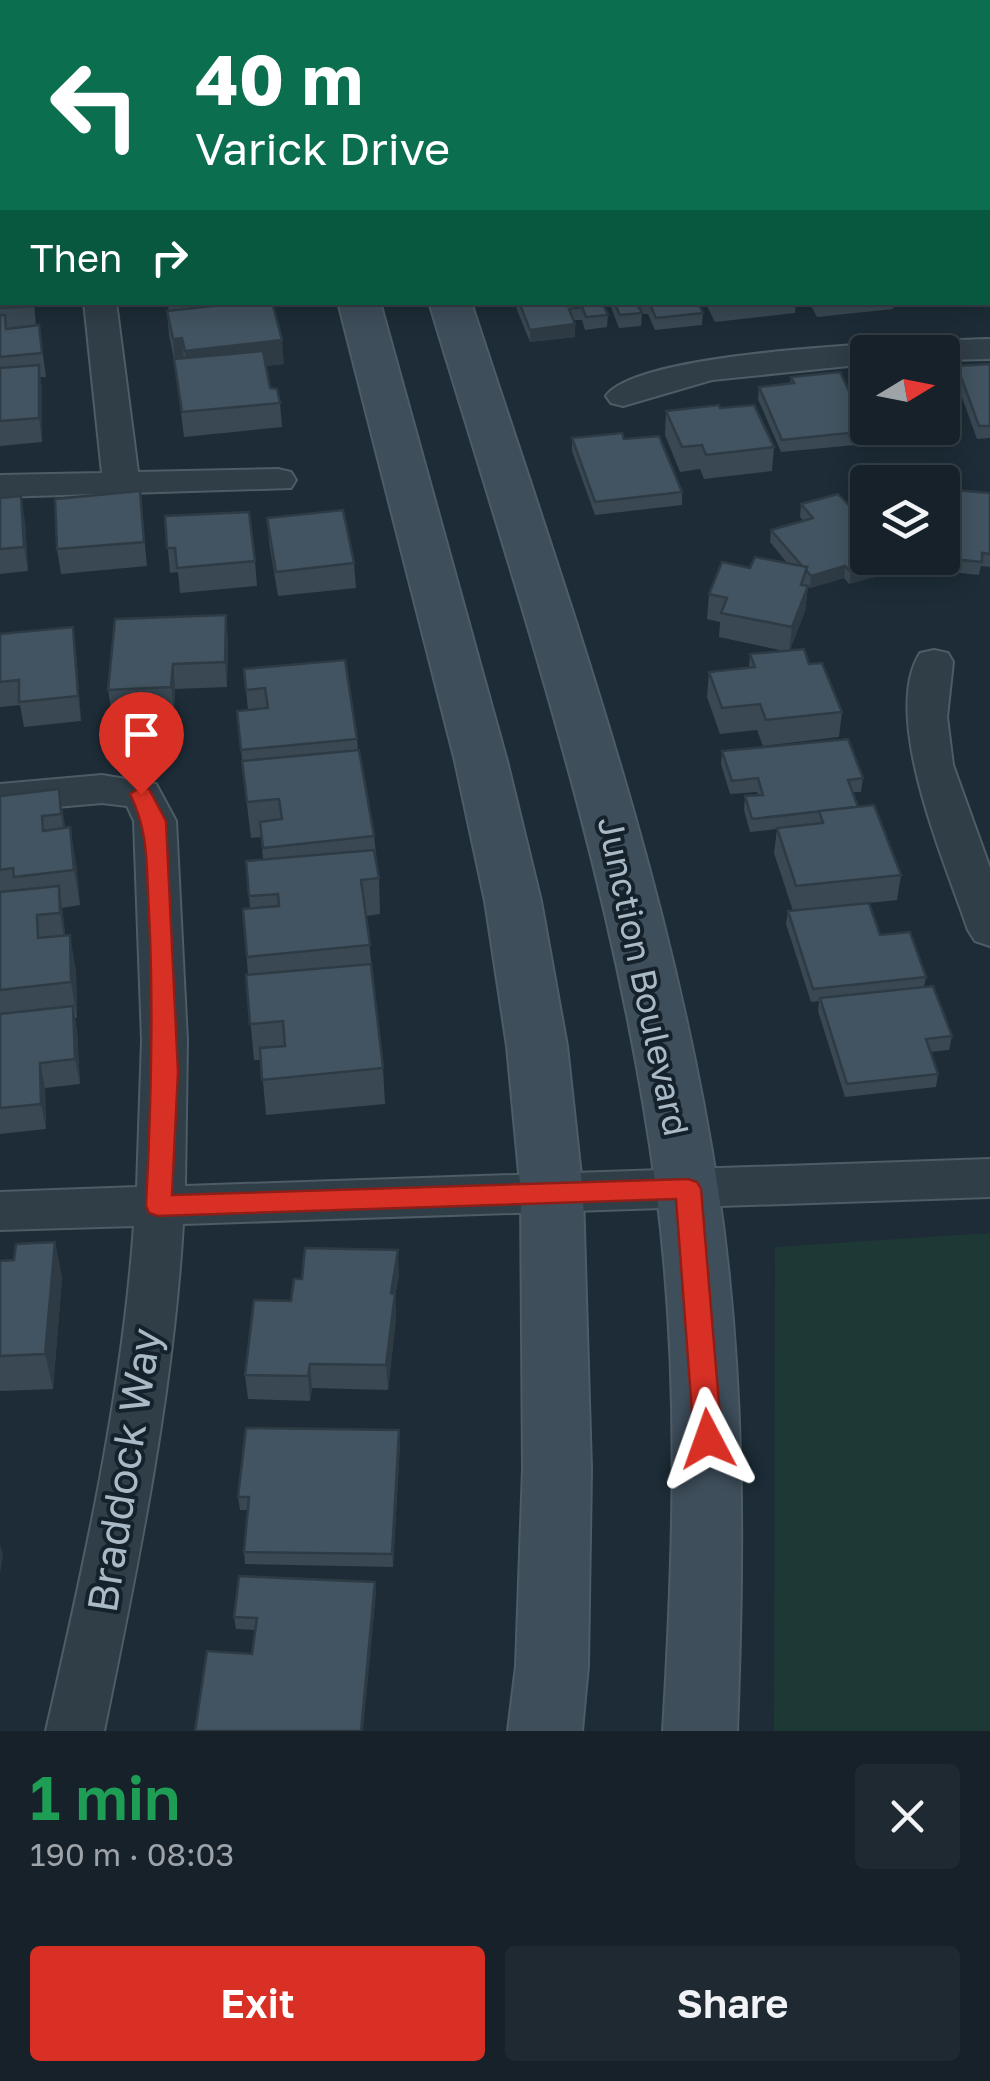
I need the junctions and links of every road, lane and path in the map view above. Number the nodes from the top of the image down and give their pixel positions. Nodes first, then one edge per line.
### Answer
1 (100, 305) edge
2 (361, 305) edge
3 (451, 305) edge
4 (990, 349) edge
5 (960, 350) edge
6 (850, 356) edge
7 (623, 396) dead end
8 (278, 480) dead end
9 (122, 481) junction
10 (0, 486) edge
11 (934, 662) dead end
12 (0, 798) edge
13 (990, 930) edge
14 (990, 1178) edge
15 (688, 1189) junction
16 (552, 1194) junction
17 (158, 1206) junction
18 (0, 1211) edge
19 (75, 1731) edge
20 (545, 1731) edge
21 (700, 1731) edge

1 - 9 street
2 - 16 main road
3 - 15 main road, Junction Boulevard
4 - 5 street
6 - 7 street
8 - 9 street
9 - 10 street
11 - 13 street
12 - 17 street, Braddock Way
14 - 15 street
15 - 16 street
15 - 21 main road, Junction Boulevard
16 - 17 street
16 - 20 main road
17 - 18 street
17 - 19 street, Braddock Way

